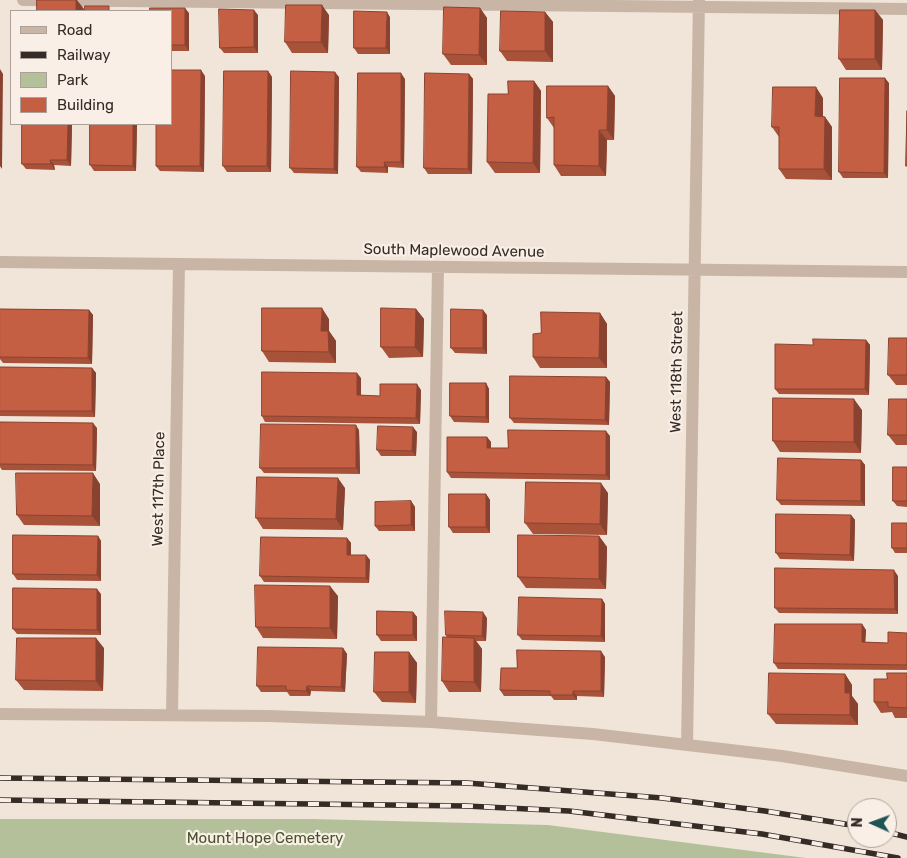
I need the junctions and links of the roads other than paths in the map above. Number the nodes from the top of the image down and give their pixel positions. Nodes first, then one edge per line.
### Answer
1 (23, 0) edge
2 (698, 3) edge
3 (907, 9) edge
4 (0, 262) edge
5 (179, 264) junction
6 (438, 267) junction
7 (694, 269) junction
8 (907, 272) edge
9 (0, 714) edge
10 (172, 715) junction
11 (431, 722) junction
12 (688, 745) junction
13 (907, 776) edge

1 - 2 street
2 - 3 street
2 - 7 street, West 118th Street
4 - 5 street, South Maplewood Avenue
5 - 6 street, South Maplewood Avenue
5 - 10 street, West 117th Place
6 - 7 street, South Maplewood Avenue
6 - 11 street
7 - 8 street, South Maplewood Avenue
7 - 12 street, West 118th Street
9 - 10 street
10 - 11 street
11 - 12 street
12 - 13 street

